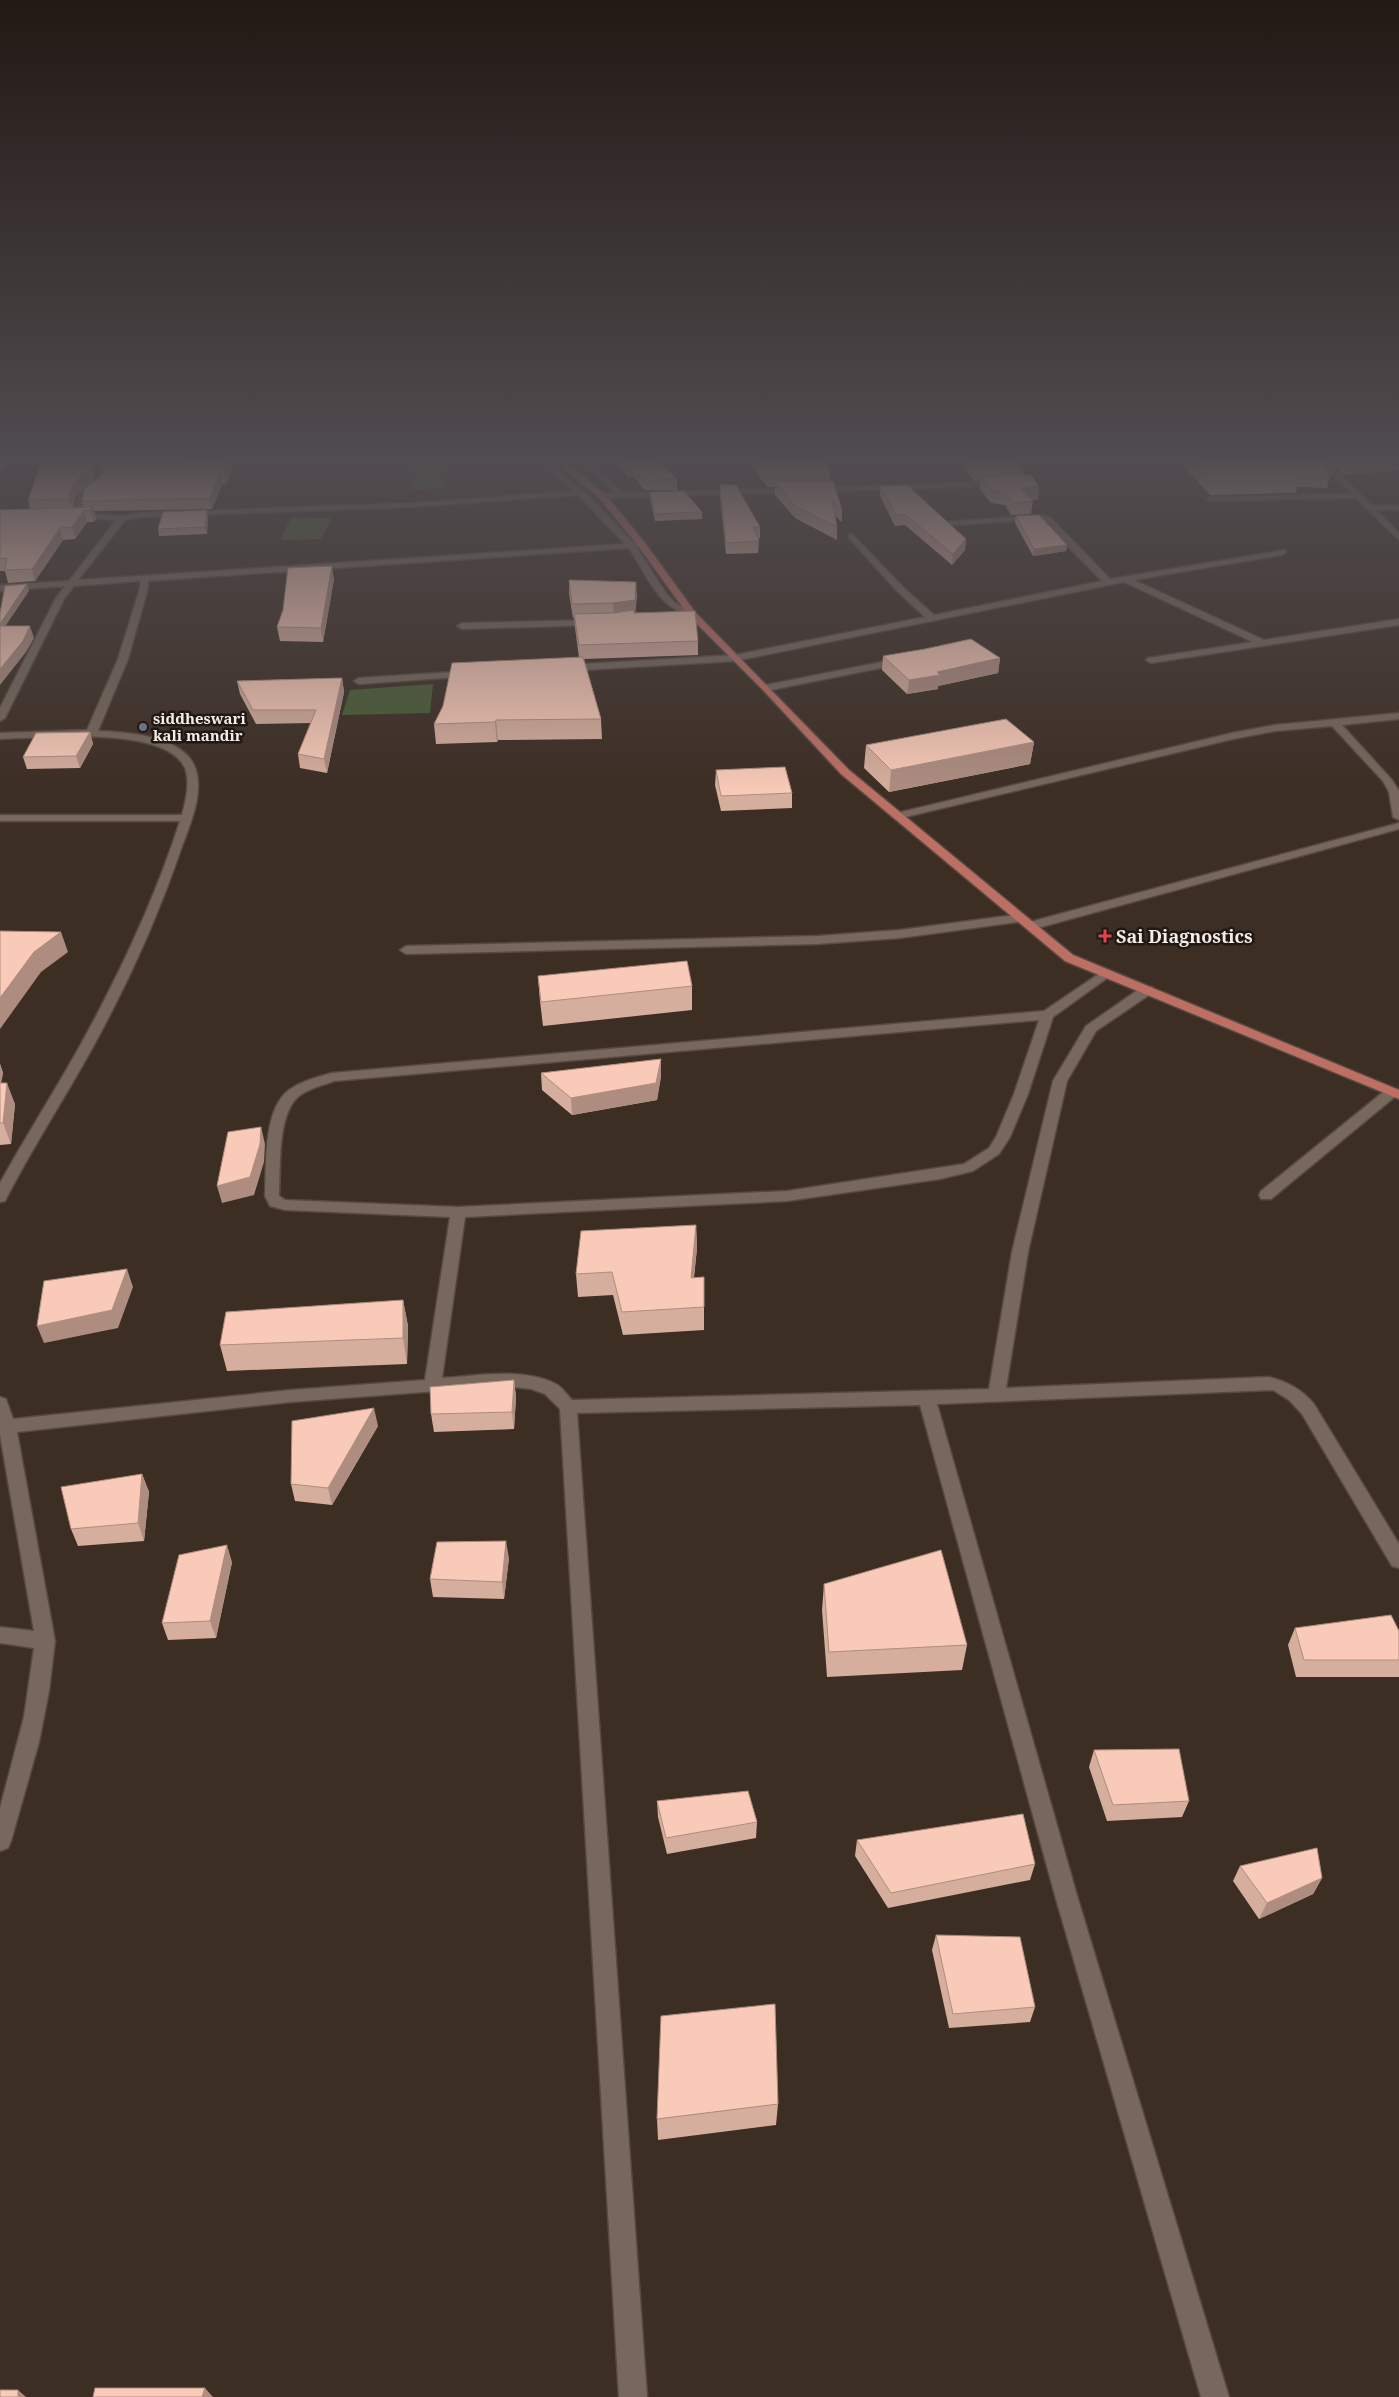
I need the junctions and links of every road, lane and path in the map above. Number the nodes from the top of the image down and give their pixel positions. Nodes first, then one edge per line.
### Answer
1 (81, 570) edge
2 (265, 570) edge
3 (655, 570) edge
4 (883, 570) edge
5 (1096, 570) edge
6 (1183, 570) edge
7 (144, 578) junction
8 (1127, 580) junction
9 (72, 582) junction
10 (1108, 582) junction
11 (10, 587) junction
12 (0, 588) edge
13 (0, 600) edge
14 (687, 613) junction
15 (666, 615) edge
16 (933, 619) junction
17 (604, 622) edge
18 (1399, 622) edge
19 (462, 626) dead end
20 (1263, 643) junction
21 (735, 658) junction
22 (910, 660) edge
23 (1150, 660) dead end
24 (557, 669) edge
25 (478, 674) edge
26 (359, 681) dead end
27 (766, 688) junction
28 (1399, 716) edge
29 (0, 718) edge
30 (1334, 722) junction
31 (91, 734) junction
32 (0, 736) edge
33 (897, 816) junction
34 (1399, 817) edge
35 (0, 818) edge
36 (187, 818) junction
37 (1399, 826) edge
38 (1026, 922) junction
39 (406, 950) dead end
40 (1106, 973) junction
41 (1147, 990) junction
42 (1047, 1015) junction
43 (1396, 1094) edge
44 (1266, 1195) dead end
45 (0, 1197) edge
46 (458, 1212) junction
47 (432, 1386) junction
48 (997, 1394) junction
49 (927, 1398) junction
50 (0, 1404) edge
51 (568, 1407) junction
52 (5, 1427) junction
53 (1399, 1560) edge
54 (0, 1634) edge
55 (45, 1641) junction
56 (0, 1840) edge
57 (633, 2397) edge
58 (1215, 2397) edge

1 - 9 street
2 - 7 street
3 - 14 main road
4 - 16 street
5 - 10 street
6 - 8 street
7 - 9 street
7 - 31 street
8 - 10 street
8 - 20 street
9 - 11 street
9 - 29 street
10 - 16 street
11 - 12 street
11 - 13 street
14 - 15 street
14 - 21 main road
16 - 21 street
17 - 19 street
18 - 20 street
20 - 23 street
21 - 24 street
21 - 27 main road
22 - 27 street
25 - 26 street
27 - 33 main road
28 - 30 street
30 - 33 street
30 - 34 street
31 - 32 street
31 - 36 street
33 - 38 main road
35 - 36 street
36 - 45 street
37 - 38 street
38 - 39 street
38 - 40 main road
40 - 41 main road
40 - 42 street
41 - 43 main road
41 - 48 street
42 - 46 street
42 - 46 street
43 - 44 street
46 - 47 street
47 - 51 street
47 - 52 street
48 - 49 street
48 - 53 street
49 - 51 street
49 - 58 street
50 - 52 street
51 - 57 street
52 - 55 street
54 - 55 street
55 - 56 street

